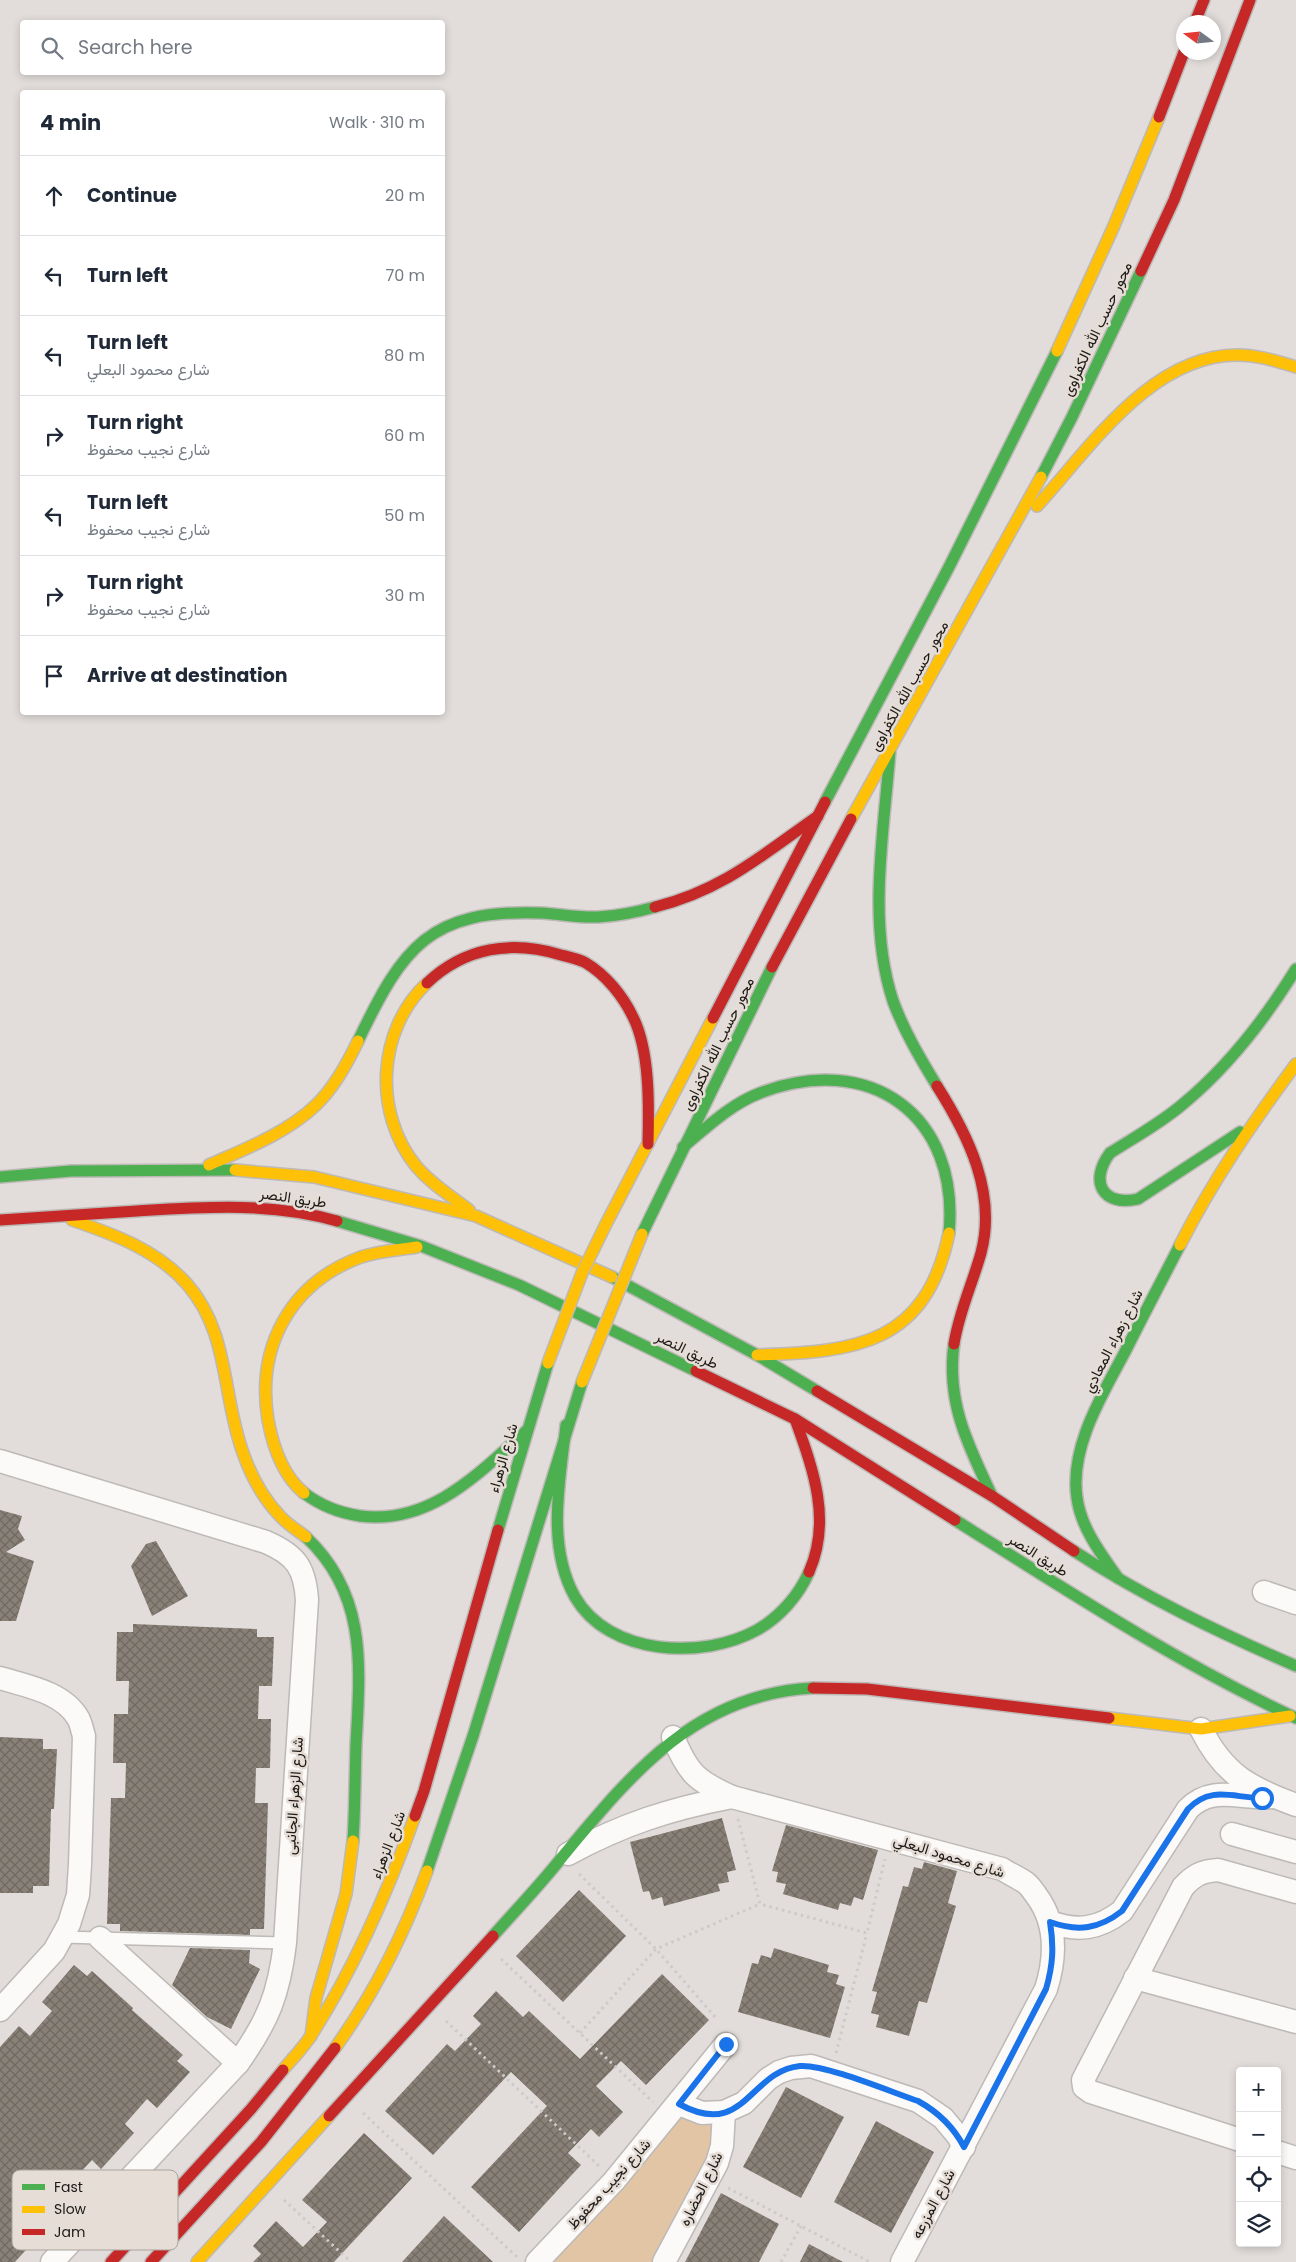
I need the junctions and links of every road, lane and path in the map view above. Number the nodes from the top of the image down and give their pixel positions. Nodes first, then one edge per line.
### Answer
1 (1204, 0) edge
2 (1250, 0) edge
3 (1198, 15) edge
4 (1181, 60) edge
5 (1296, 367) edge
6 (1008, 539) junction
7 (890, 751) junction
8 (818, 816) junction
9 (1296, 969) edge
10 (1296, 1064) edge
11 (1287, 1092) edge
12 (1250, 1125) junction
13 (648, 1144) junction
14 (683, 1147) junction
15 (200, 1169) junction
16 (0, 1176) edge
17 (476, 1216) junction
18 (61, 1217) junction
19 (0, 1220) edge
20 (421, 1246) junction
21 (757, 1355) junction
22 (548, 1363) joint
23 (795, 1419) junction
24 (566, 1425) junction
25 (526, 1431) junction
26 (0, 1462) edge
27 (992, 1496) junction
28 (1120, 1581) junction
29 (1264, 1592) dead end
30 (1296, 1603) edge
31 (1296, 1666) edge
32 (0, 1678) edge
33 (1293, 1717) edge
34 (1201, 1729) junction
35 (673, 1738) junction
36 (732, 1797) junction
37 (1272, 1797) junction
38 (1296, 1805) edge
39 (1232, 1834) dead end
40 (890, 1838) junction
41 (1296, 1852) edge
42 (569, 1862) junction
43 (1296, 1892) edge
44 (760, 1904) junction
45 (1050, 1922) junction
46 (867, 1932) junction
47 (62, 1937) junction
48 (100, 1938) junction
49 (285, 1943) junction
50 (656, 1949) junction
51 (495, 1954) dead end
52 (1136, 1978) junction
53 (0, 2010) edge
54 (440, 2015) dead end
55 (716, 2018) dead end
56 (1296, 2022) edge
57 (580, 2032) junction
58 (311, 2036) junction
59 (726, 2044) dead end
60 (238, 2063) junction
61 (831, 2072) junction
62 (357, 2108) dead end
63 (674, 2110) junction
64 (724, 2112) junction
65 (1236, 2139) edge
66 (964, 2147) junction
67 (1281, 2153) edge
68 (1296, 2158) edge
69 (138, 2170) edge
70 (709, 2178) junction
71 (614, 2181) junction
72 (178, 2189) edge
73 (278, 2194) dead end
74 (801, 2226) junction
75 (178, 2232) edge
76 (63, 2250) edge
77 (123, 2250) edge
78 (162, 2250) edge
79 (52, 2262) edge
80 (112, 2262) edge
81 (151, 2262) edge
82 (197, 2262) edge
83 (351, 2262) edge
84 (523, 2262) edge
85 (537, 2262) edge
86 (664, 2262) edge
87 (780, 2262) edge
88 (870, 2262) edge
89 (902, 2262) edge

1 - 3 main road
2 - 6 main road, محور حسب الله الكفراوى
4 - 8 main road, محور حسب الله الكفراوى
5 - 6 main road
6 - 7 main road, محور حسب الله الكفراوى
7 - 14 main road, محور حسب الله الكفراوى
7 - 27 main road
8 - 13 main road, محور حسب الله الكفراوى
8 - 15 main road
9 - 12 main road, شارع زهراء المعادي
10 - 11 main road, شارع زهراء المعادي
11 - 12 main road, شارع زهراء المعادي
12 - 28 main road, شارع زهراء المعادي
13 - 17 main road
13 - 22 main road, محور حسب الله الكفراوى, bridge
14 - 21 main road
14 - 24 main road, محور حسب الله الكفراوى, bridge
15 - 16 main road, طريق النصر
15 - 17 main road, طريق النصر
17 - 21 main road, طريق النصر
18 - 19 main road, طريق النصر
18 - 20 main road, طريق النصر
18 - 58 main road
20 - 23 main road, طريق النصر
20 - 25 main road
21 - 27 main road, طريق النصر
22 - 25 main road, شارع الزهراء
23 - 24 main road
23 - 33 main road, طريق النصر
24 - 75 main road
25 - 58 main road, شارع الزهراء
26 - 49 street, شارع الزهراء الجانبى
27 - 28 main road, طريق النصر
28 - 31 main road, طريق النصر
29 - 30 street
32 - 47 street
33 - 34 main road
34 - 35 main road
34 - 37 street
35 - 36 street, شارع محمود البعلي
35 - 42 main road
36 - 40 street, شارع محمود البعلي
36 - 42 street, شارع محمود البعلي
36 - 44 path
37 - 38 street
37 - 45 street
39 - 41 street
40 - 45 street, شارع محمود البعلي
40 - 46 path
42 - 50 path
42 - 82 main road
43 - 52 street
44 - 46 path
44 - 50 path
45 - 66 street, شارع محمود البعلي
46 - 61 path
47 - 48 lane
47 - 53 street
48 - 49 lane
48 - 60 street
49 - 60 street, شارع الزهراء الجانبى
50 - 55 path
50 - 57 path
51 - 57 path
52 - 56 street
52 - 65 street
54 - 71 path
57 - 63 path
58 - 72 main road, شارع الزهراء
59 - 63 street, شارع نجيب محفوظ
60 - 69 street, شارع الزهراء الجانبى
61 - 64 street
61 - 66 street
62 - 84 path
63 - 64 street
63 - 71 street, شارع نجيب محفوظ
64 - 70 street, شارع الحضاره
66 - 89 street, شارع المزرعه
67 - 68 street
70 - 74 path
70 - 86 street, شارع الحضاره
71 - 85 street, شارع نجيب محفوظ
73 - 83 path
74 - 87 path
74 - 88 path
76 - 79 street, شارع الزهراء الجانبى
77 - 80 main road, شارع الزهراء
78 - 81 main road

